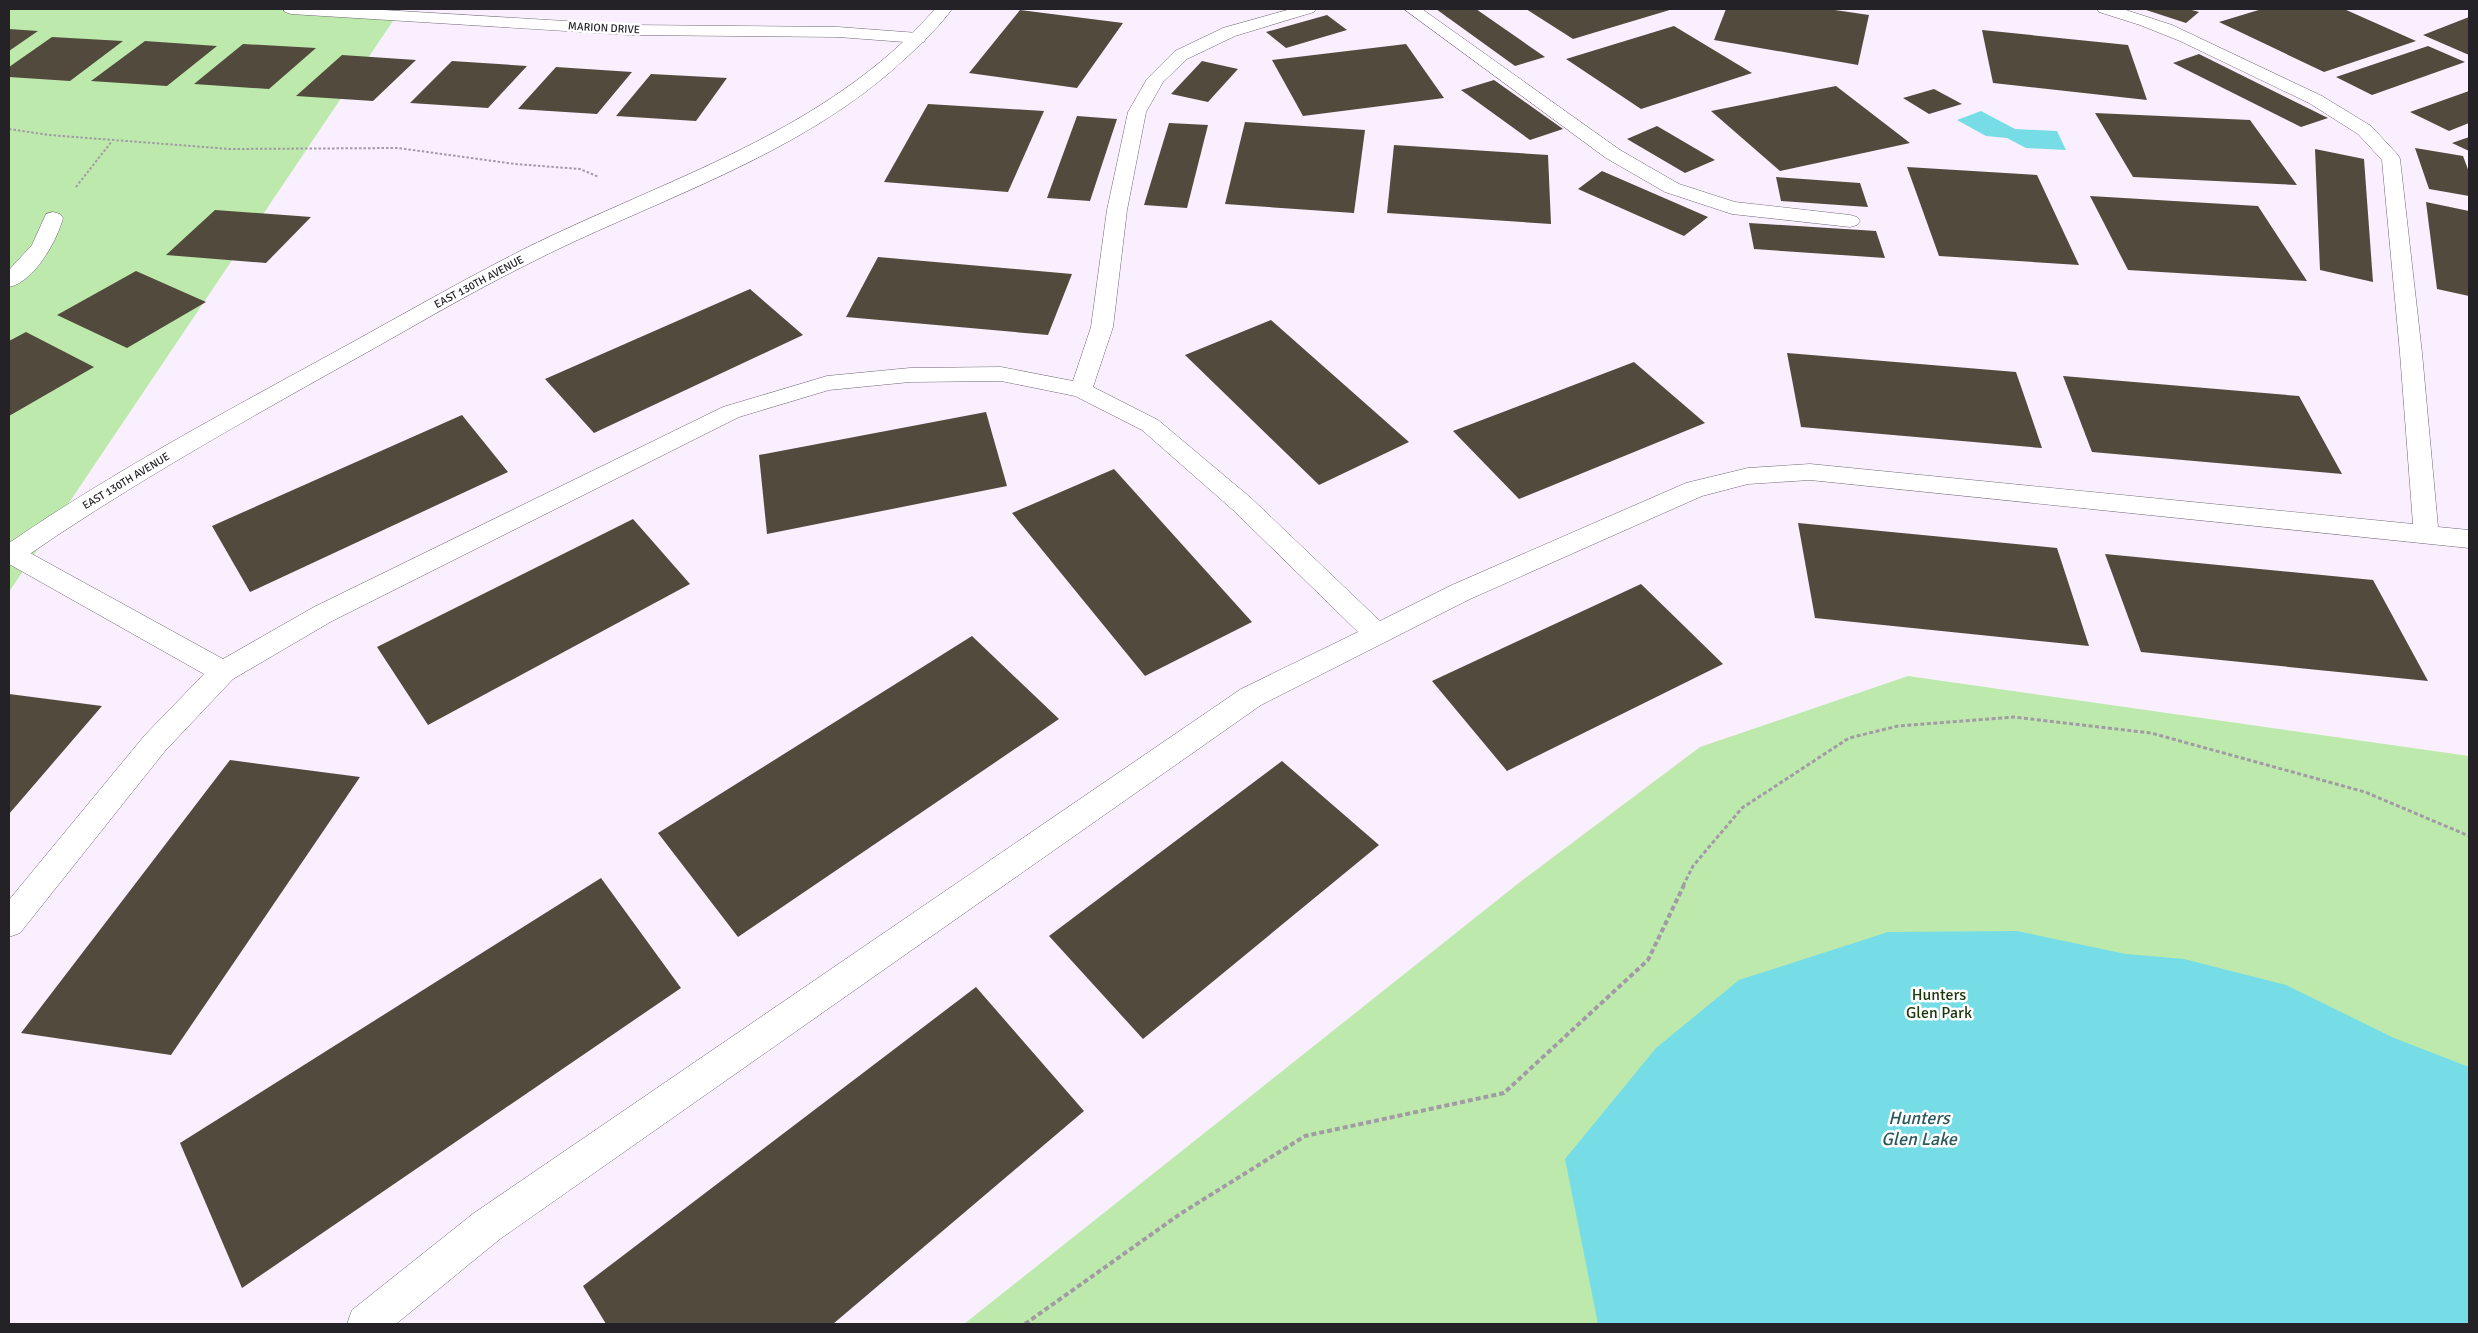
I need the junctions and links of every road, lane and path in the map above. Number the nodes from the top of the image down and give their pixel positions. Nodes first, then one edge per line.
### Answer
1 (291, 9) edge
2 (944, 9) edge
3 (1308, 9) edge
4 (1412, 9) edge
5 (2105, 9) edge
6 (642, 16) dead end
7 (631, 30) junction
8 (918, 38) junction
9 (9, 129) edge
10 (113, 140) junction
11 (649, 199) junction
12 (53, 218) joint
13 (1850, 221) dead end
14 (9, 281) edge
15 (1080, 390) junction
16 (2426, 533) junction
17 (2469, 538) edge
18 (10, 555) edge
19 (1378, 634) junction
20 (223, 672) junction
21 (2469, 836) edge
22 (9, 923) edge
23 (366, 1324) edge
24 (1025, 1324) edge

1 - 7 street, MARION DRIVE
2 - 8 street, EAST 130TH AVENUE
3 - 15 street
4 - 13 street
5 - 16 street
6 - 7 street
7 - 8 street, MARION DRIVE
8 - 11 street, EAST 130TH AVENUE
9 - 10 path
10 - 11 path
10 - 12 path
11 - 18 street, EAST 130TH AVENUE
12 - 14 street
15 - 19 street
15 - 20 street
16 - 17 street
16 - 19 street
18 - 20 street
19 - 23 street
20 - 22 street
21 - 24 path

